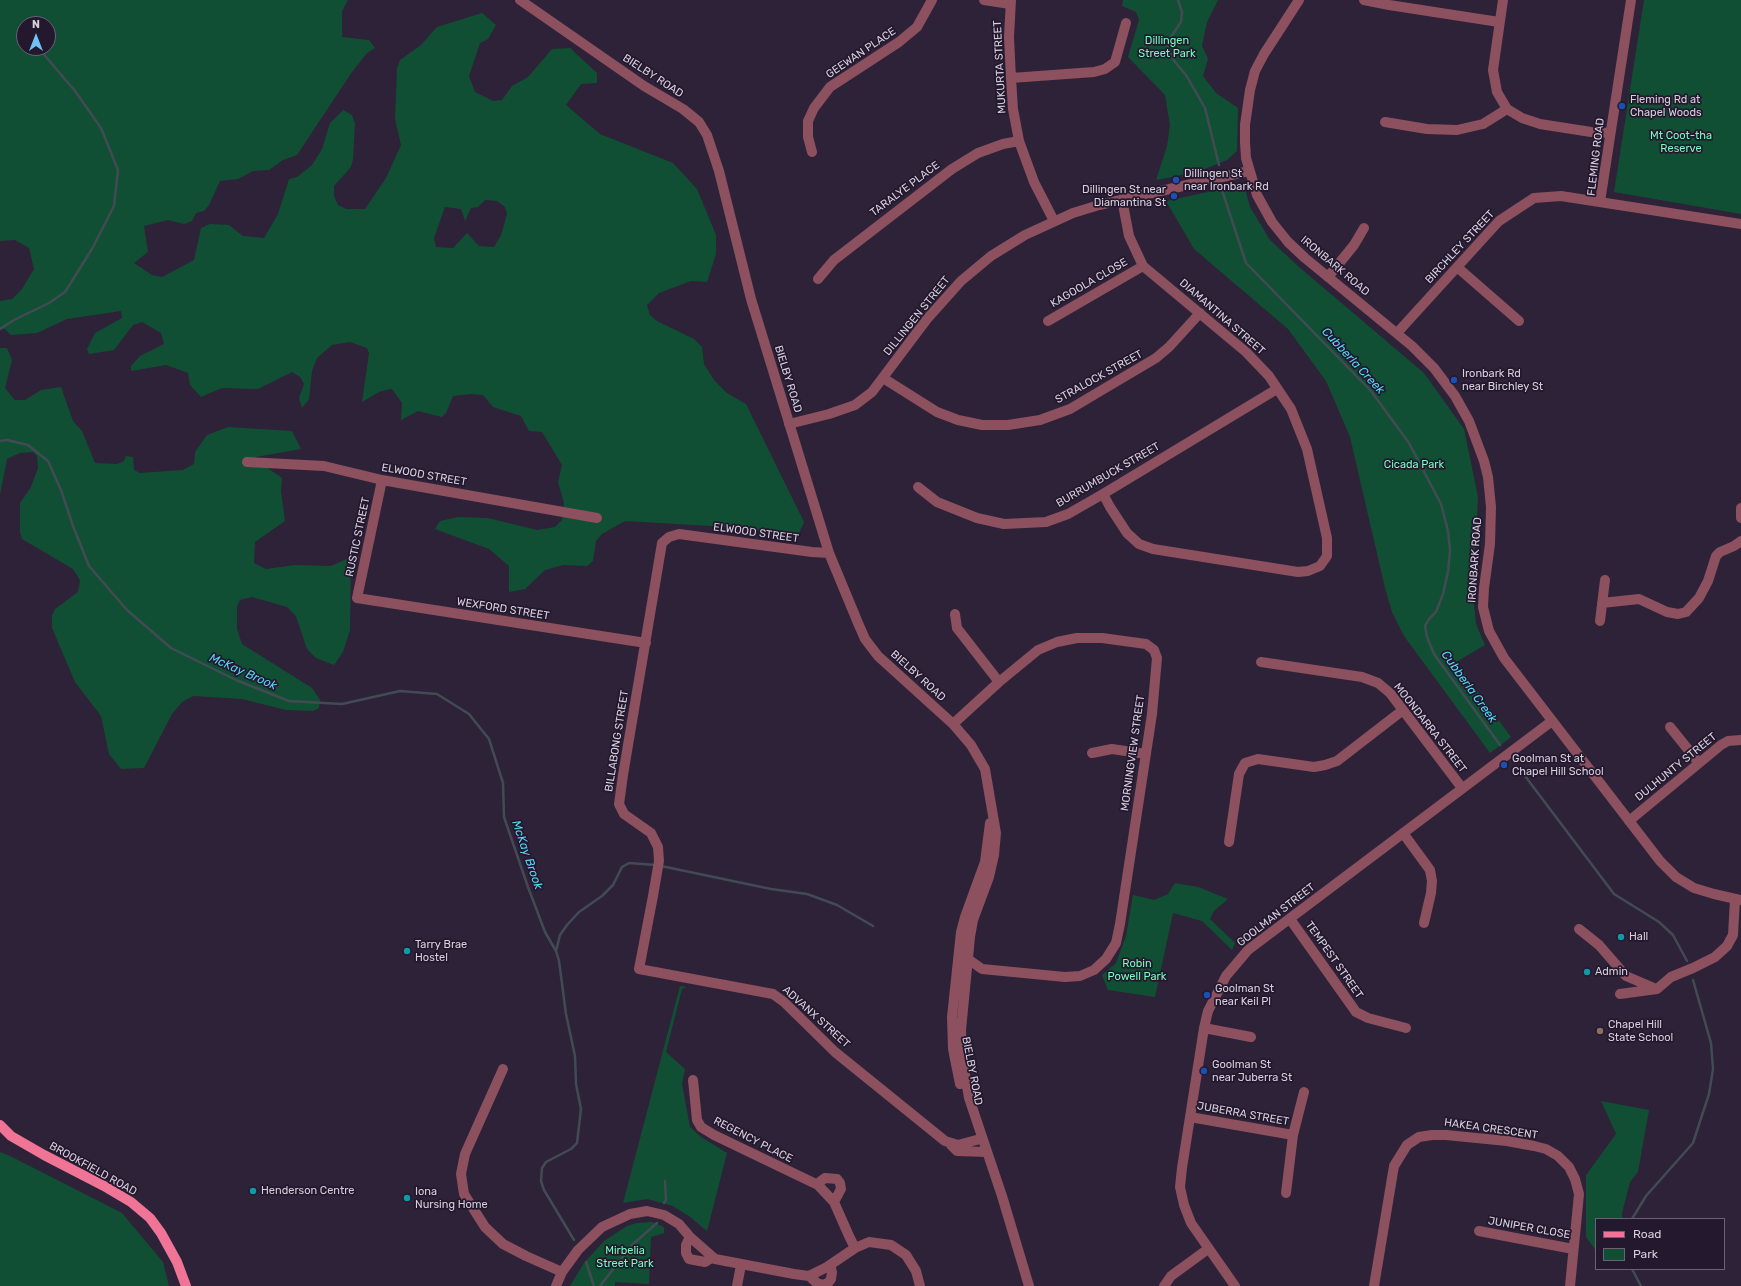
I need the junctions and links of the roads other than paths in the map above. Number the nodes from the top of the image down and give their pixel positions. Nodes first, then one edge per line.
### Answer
1 (520, 0) edge
2 (932, 0) edge
3 (984, 0) edge
4 (1299, 0) edge
5 (1364, 0) edge
6 (1503, 0) edge
7 (1630, 0) edge
8 (1011, 2) edge
9 (1126, 22) dead end
10 (1499, 22) junction
11 (1011, 78) junction
12 (1508, 109) junction
13 (1385, 122) dead end
14 (1610, 133) junction
15 (1019, 141) junction
16 (812, 152) dead end
17 (1249, 171) junction
18 (1122, 199) junction
19 (1600, 202) junction
20 (1054, 221) junction
21 (1741, 224) edge
22 (1364, 228) dead end
23 (1143, 266) junction
24 (1457, 267) junction
25 (1328, 277) junction
26 (818, 278) dead end
27 (1200, 313) junction
28 (1519, 320) dead end
29 (1048, 321) dead end
30 (1398, 333) junction
31 (883, 378) junction
32 (1277, 389) junction
33 (789, 424) junction
34 (246, 462) dead end
35 (382, 480) junction
36 (918, 487) dead end
37 (1103, 494) junction
38 (1741, 508) edge
39 (597, 518) dead end
40 (1741, 518) edge
41 (678, 534) joint
42 (1741, 541) edge
43 (829, 553) junction
44 (1606, 580) dead end
45 (357, 598) joint
46 (1602, 603) junction
47 (955, 614) dead end
48 (1600, 621) dead end
49 (646, 643) junction
50 (1261, 662) dead end
51 (999, 682) junction
52 (1403, 710) junction
53 (1552, 721) junction
54 (953, 724) junction
55 (1670, 727) dead end
56 (1741, 740) edge
57 (1092, 753) dead end
58 (1146, 754) junction
59 (1699, 763) junction
60 (1462, 788) junction
61 (991, 808) junction
62 (1629, 821) junction
63 (1404, 832) junction
64 (1229, 842) dead end
65 (1738, 899) edge
66 (1290, 919) junction
67 (1424, 923) dead end
68 (1579, 929) dead end
69 (968, 959) junction
70 (640, 969) joint
71 (982, 969) junction
72 (965, 979) junction
73 (1656, 988) junction
74 (1620, 994) dead end
75 (1204, 1028) junction
76 (1406, 1028) dead end
77 (1250, 1037) dead end
78 (503, 1069) dead end
79 (693, 1080) dead end
80 (1304, 1092) dead end
81 (1190, 1117) junction
82 (0, 1125) edge
83 (1293, 1135) junction
84 (949, 1143) junction
85 (984, 1147) junction
86 (817, 1184) junction
87 (1286, 1193) dead end
88 (834, 1202) junction
89 (1480, 1231) dead end
90 (690, 1237) junction
91 (855, 1248) junction
92 (1208, 1249) junction
93 (1574, 1249) junction
94 (713, 1257) junction
95 (741, 1265) junction
96 (830, 1265) junction
97 (562, 1272) junction
98 (809, 1276) junction
99 (186, 1286) edge
100 (556, 1286) edge
101 (737, 1286) edge
102 (920, 1286) edge
103 (1029, 1286) edge
104 (1164, 1286) edge
105 (1235, 1286) edge
106 (1374, 1286) edge
107 (1570, 1286) edge

1 - 33 street, BIELBY ROAD
2 - 16 street, GEEWAN PLACE
3 - 8 street
4 - 17 street, IRONBARK ROAD
5 - 10 street
6 - 10 street
7 - 14 street, FLEMING ROAD
8 - 11 street, MUKURTA STREET
9 - 11 street
10 - 12 street
11 - 15 street, MUKURTA STREET
12 - 13 street
12 - 14 street
14 - 19 street, FLEMING ROAD
15 - 20 street, MUKURTA STREET
15 - 26 street, TARALYE PLACE
17 - 18 street, DILLINGEN STREET
17 - 25 street, IRONBARK ROAD
18 - 20 street, DILLINGEN STREET
18 - 23 street, DIAMANTINA STREET
19 - 21 street, FLEMING ROAD
19 - 24 street, BIRCHLEY STREET
20 - 31 street, DILLINGEN STREET
22 - 25 street
23 - 27 street, DIAMANTINA STREET
23 - 29 street, KAGOOLA CLOSE
24 - 28 street
24 - 30 street, BIRCHLEY STREET
25 - 30 street, IRONBARK ROAD
27 - 31 street, STRALOCK STREET
27 - 32 street, DIAMANTINA STREET
30 - 53 street, IRONBARK ROAD
31 - 33 street, DILLINGEN STREET
32 - 37 street, BURRUMBUCK STREET
32 - 37 street, DIAMANTINA STREET
33 - 43 street, BIELBY ROAD
34 - 35 street, ELWOOD STREET
35 - 39 street, ELWOOD STREET
35 - 45 street, RUSTIC STREET
36 - 37 street, BURRUMBUCK STREET
38 - 40 street
41 - 43 street, ELWOOD STREET
41 - 49 street, BILLABONG STREET
42 - 46 street
43 - 54 street, BIELBY ROAD
44 - 46 street
45 - 49 street, WEXFORD STREET
46 - 48 street
47 - 51 street
49 - 70 street, BILLABONG STREET
50 - 52 street, MOONDARRA STREET
51 - 54 street, MORNINGVIEW STREET
51 - 58 street, MORNINGVIEW STREET
52 - 60 street, MOONDARRA STREET
52 - 64 street
53 - 60 street, GOOLMAN STREET
53 - 62 street, IRONBARK ROAD
54 - 61 street, BIELBY ROAD
55 - 59 street
56 - 59 street, DULHUNTY STREET
57 - 58 street
58 - 71 street, MORNINGVIEW STREET
59 - 62 street, DULHUNTY STREET
60 - 63 street, GOOLMAN STREET
61 - 69 street, BIELBY ROAD
61 - 85 street, BIELBY ROAD
62 - 65 street, IRONBARK ROAD
63 - 66 street, GOOLMAN STREET
63 - 67 street
65 - 73 street
66 - 75 street, GOOLMAN STREET
66 - 76 street, TEMPEST STREET
68 - 73 street
69 - 71 street
69 - 72 street, BIELBY ROAD
70 - 84 street, ADVANX STREET
71 - 72 street
72 - 85 street, BIELBY ROAD
73 - 74 street
75 - 77 street
75 - 81 street, GOOLMAN STREET
78 - 97 street
79 - 86 street, REGENCY PLACE
80 - 83 street
81 - 83 street, JUBERRA STREET
81 - 92 street, GOOLMAN STREET
82 - 99 main road, BROOKFIELD ROAD
83 - 87 street
84 - 85 street
84 - 85 street, ADVANX STREET
85 - 103 street, BIELBY ROAD
86 - 88 street, REGENCY PLACE
86 - 88 street
88 - 91 street, REGENCY PLACE
89 - 93 street, JUNIPER CLOSE
90 - 94 street
90 - 94 street
90 - 97 street
91 - 96 street
91 - 102 street
92 - 104 street
92 - 105 street, GOOLMAN STREET
93 - 106 street, HAKEA CRESCENT
93 - 107 street, HAKEA CRESCENT
94 - 95 street
95 - 98 street
95 - 101 street
96 - 98 street
96 - 98 street
97 - 100 street

